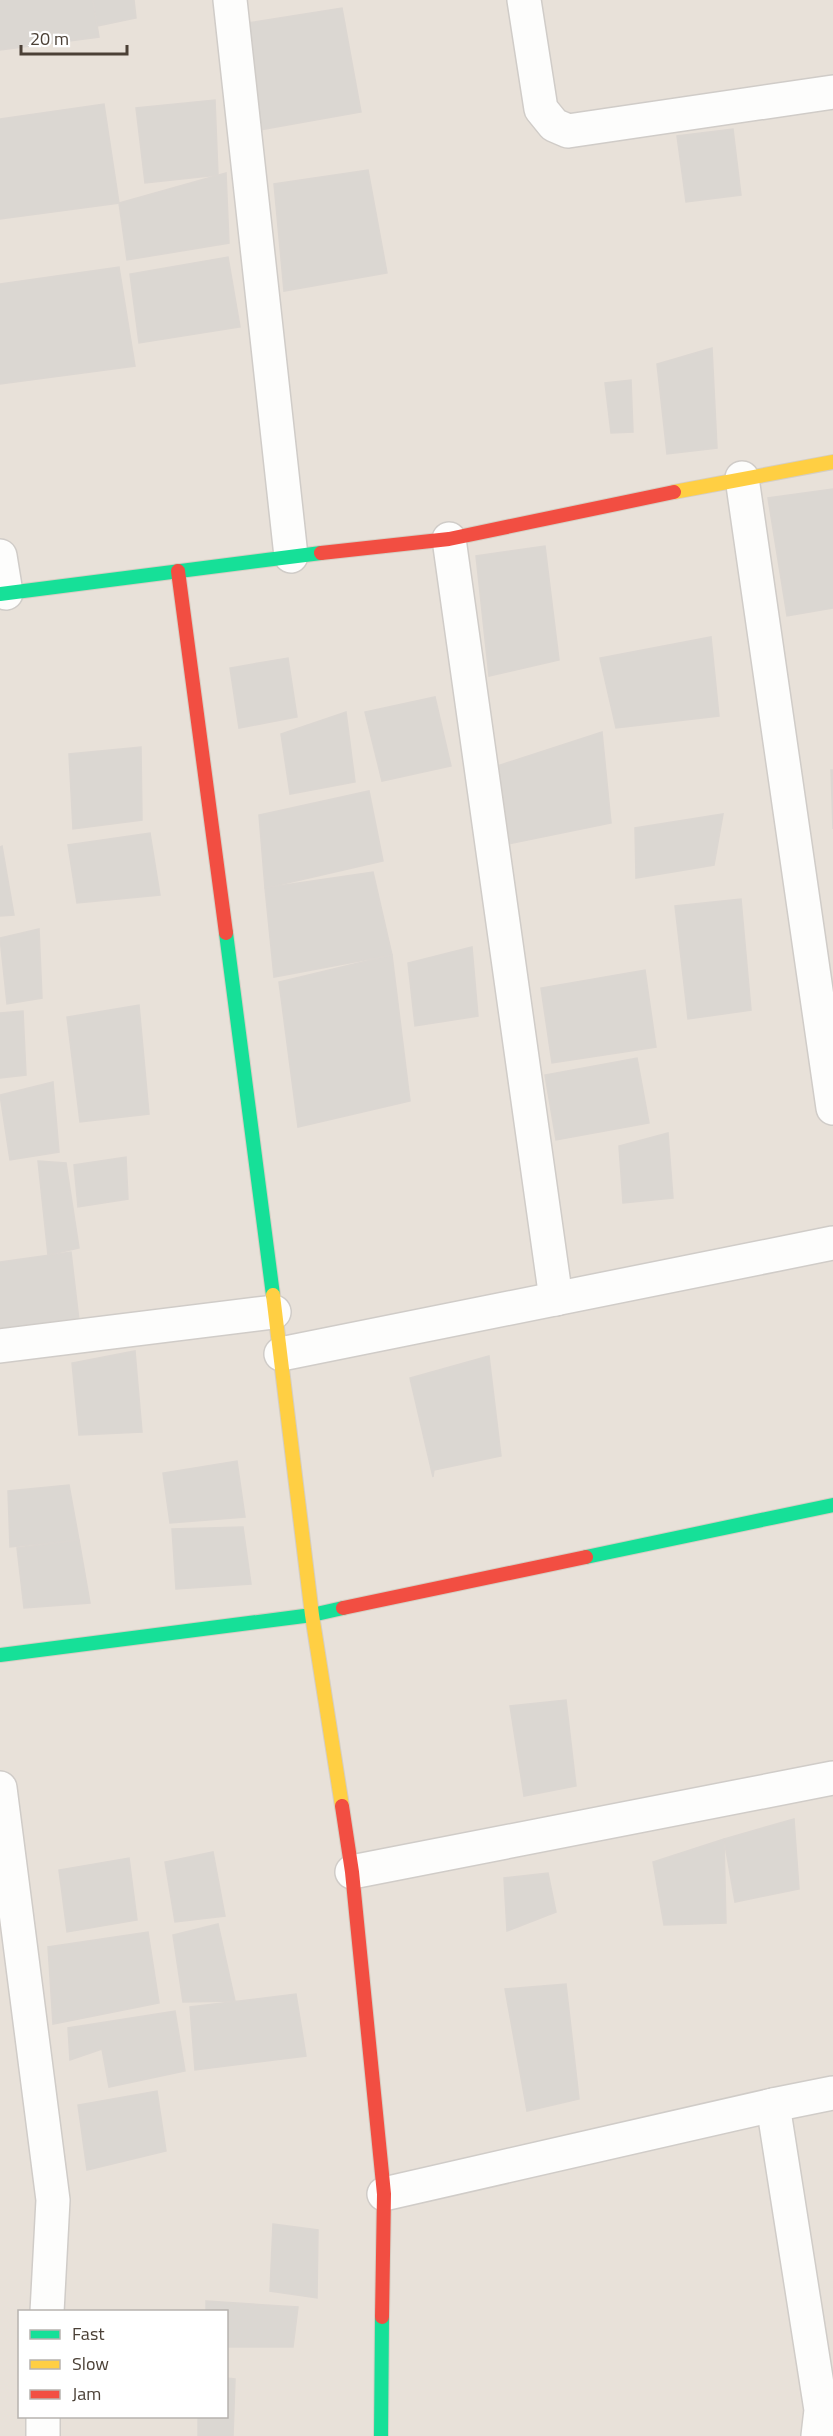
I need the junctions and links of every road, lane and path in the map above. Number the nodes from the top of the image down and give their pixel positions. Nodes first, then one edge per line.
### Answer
1 (230, 0) edge
2 (524, 0) edge
3 (833, 92) edge
4 (833, 462) edge
5 (742, 478) junction
6 (449, 538) junction
7 (291, 555) junction
8 (0, 556) edge
9 (178, 571) junction
10 (3, 593) edge
11 (833, 1108) edge
12 (833, 1244) edge
13 (556, 1299) junction
14 (274, 1312) junction
15 (0, 1346) edge
16 (281, 1354) junction
17 (833, 1505) edge
18 (312, 1615) junction
19 (0, 1655) edge
20 (833, 1778) edge
21 (0, 1788) edge
22 (352, 1872) junction
23 (833, 2093) edge
24 (773, 2105) junction
25 (384, 2193) junction
26 (47, 2310) edge
27 (43, 2418) edge
28 (824, 2418) edge
29 (43, 2436) edge
30 (381, 2436) edge

1 - 7 street
2 - 3 street
4 - 5 street
5 - 6 street
5 - 11 street
6 - 7 street
6 - 13 street
7 - 9 street
8 - 10 street
9 - 10 street
9 - 14 street
12 - 13 street
13 - 16 street
14 - 15 street
14 - 16 street
16 - 18 street
17 - 18 street
18 - 19 street
18 - 22 street
20 - 22 street
21 - 26 street
22 - 25 street
23 - 24 street
24 - 25 street
24 - 28 street
25 - 30 street
27 - 29 street

